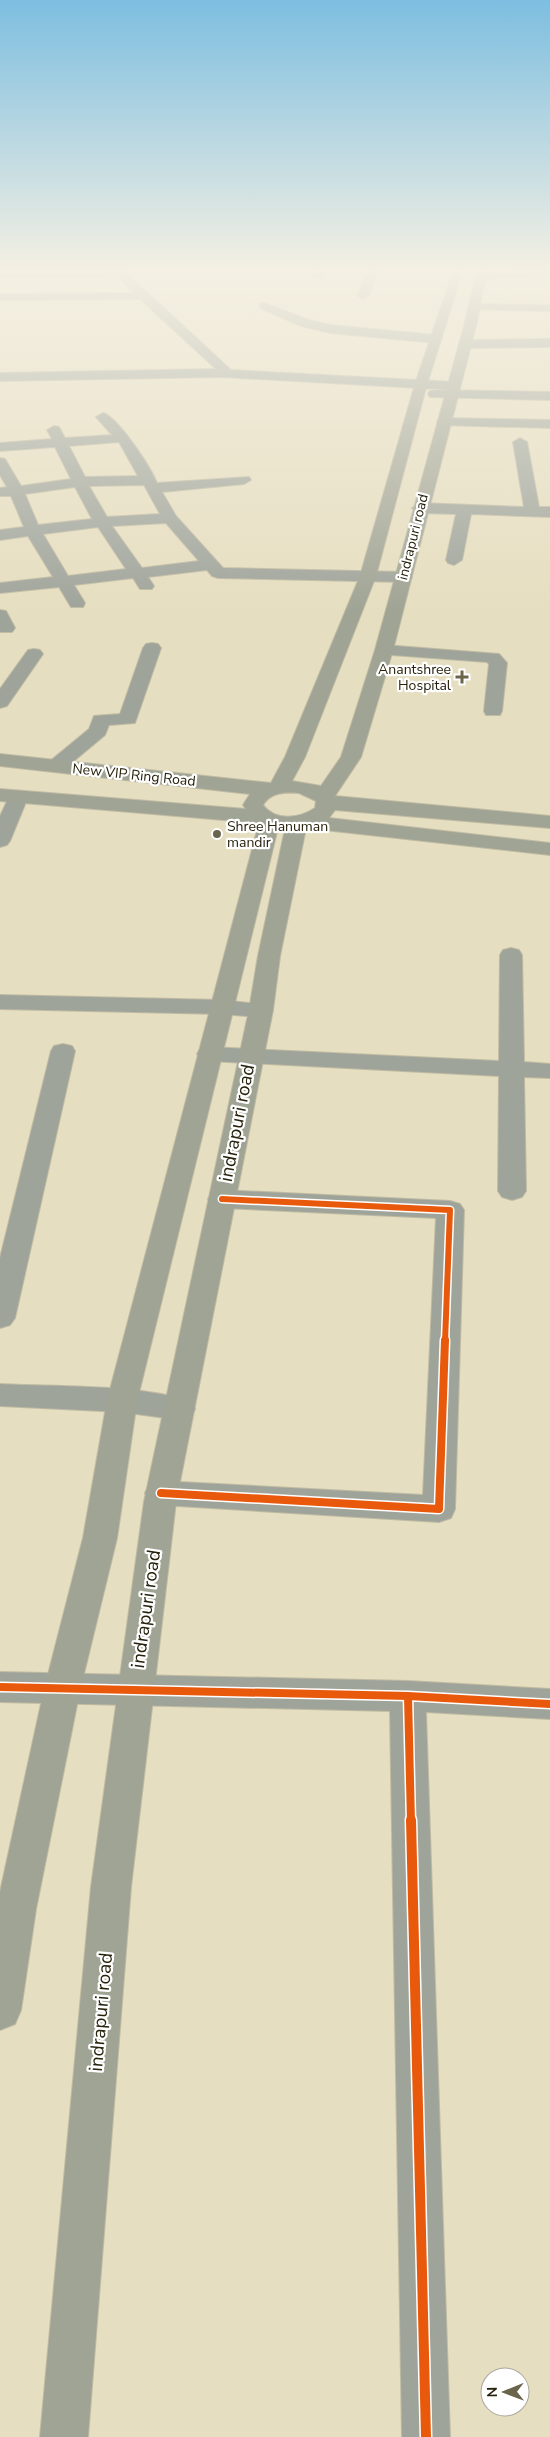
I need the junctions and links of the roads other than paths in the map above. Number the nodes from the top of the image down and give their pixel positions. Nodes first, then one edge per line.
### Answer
1 (368, 385) edge
2 (421, 385) edge
3 (454, 385) edge
4 (420, 389) junction
5 (453, 390) junction
6 (550, 396) edge
7 (102, 417) dead end
8 (444, 422) junction
9 (550, 424) edge
10 (54, 430) dead end
11 (124, 438) junction
12 (520, 442) dead end
13 (62, 444) junction
14 (0, 447) edge
15 (0, 462) edge
16 (244, 480) dead end
17 (80, 482) junction
18 (151, 484) junction
19 (8, 491) edge
20 (420, 508) junction
21 (465, 509) junction
22 (532, 511) junction
23 (550, 512) edge
24 (170, 518) junction
25 (102, 522) junction
26 (33, 530) junction
27 (0, 535) edge
28 (454, 560) dead end
29 (211, 565) junction
30 (137, 573) junction
31 (368, 576) junction
32 (404, 577) junction
33 (64, 581) junction
34 (0, 588) edge
35 (148, 589) dead end
36 (78, 603) dead end
37 (152, 648) dead end
38 (384, 650) junction
39 (34, 654) dead end
40 (0, 702) edge
41 (493, 711) dead end
42 (0, 760) edge
43 (56, 766) junction
44 (9, 796) edge
45 (326, 800) junction
46 (280, 809) junction
47 (550, 822) edge
48 (0, 841) edge
49 (550, 849) edge
50 (511, 956) dead end
51 (4, 1002) edge
52 (221, 1007) junction
53 (261, 1010) junction
54 (0, 1026) edge
55 (63, 1051) dead end
56 (209, 1054) junction
57 (250, 1056) junction
58 (510, 1069) junction
59 (550, 1071) edge
60 (512, 1191) dead end
61 (222, 1198) junction
62 (0, 1318) edge
63 (0, 1395) edge
64 (122, 1401) junction
65 (180, 1409) junction
66 (162, 1493) junction
67 (0, 1687) edge
68 (62, 1690) junction
69 (135, 1690) junction
70 (408, 1696) junction
71 (550, 1704) edge
72 (8, 1909) edge
73 (0, 2010) edge
74 (64, 2437) edge
75 (426, 2437) edge

1 - 4 street
2 - 4 main road, indrapuri road
3 - 5 main road, indrapuri road
4 - 5 street
4 - 31 main road, indrapuri road
5 - 6 street
5 - 8 main road, indrapuri road
7 - 11 street
8 - 9 street
8 - 20 main road, indrapuri road
10 - 13 street
11 - 13 street
11 - 18 street
12 - 22 street
13 - 14 street
13 - 17 street
15 - 19 street
16 - 18 street
17 - 18 street
17 - 19 street
17 - 25 street
18 - 24 street
19 - 26 street
20 - 21 street
20 - 32 main road, indrapuri road
21 - 22 street
21 - 28 street
22 - 23 street
24 - 25 street
24 - 29 street
25 - 26 street
25 - 30 street
26 - 27 street
26 - 33 street
29 - 30 street
29 - 31 street
30 - 33 street
30 - 35 street
31 - 32 street
31 - 46 main road, indrapuri road
32 - 38 main road, indrapuri road
33 - 34 street
33 - 36 street
37 - 43 street
38 - 41 street
38 - 45 main road, indrapuri road
39 - 40 street
42 - 43 main road, New VIP Ring Road
43 - 46 main road, New VIP Ring Road
44 - 46 main road, New VIP Ring Road
44 - 48 street
45 - 46 main road, indrapuri road
45 - 46 main road
45 - 47 main road
46 - 49 main road, New VIP Ring Road
46 - 52 main road, indrapuri road
46 - 53 main road, indrapuri road
50 - 58 street
51 - 52 street
51 - 54 street
52 - 53 street
52 - 56 main road, indrapuri road
53 - 57 main road, indrapuri road
55 - 62 street
56 - 57 street
56 - 64 main road, indrapuri road
57 - 58 street
57 - 61 main road, indrapuri road
58 - 59 street
58 - 60 street
61 - 65 main road, indrapuri road
61 - 66 street
63 - 64 street
64 - 65 street
64 - 68 main road, indrapuri road
65 - 66 main road, indrapuri road
66 - 69 main road, indrapuri road
67 - 68 street
68 - 69 street
68 - 72 main road, indrapuri road
69 - 70 street
69 - 74 main road, indrapuri road
70 - 71 street
70 - 75 street
72 - 73 main road, indrapuri road

